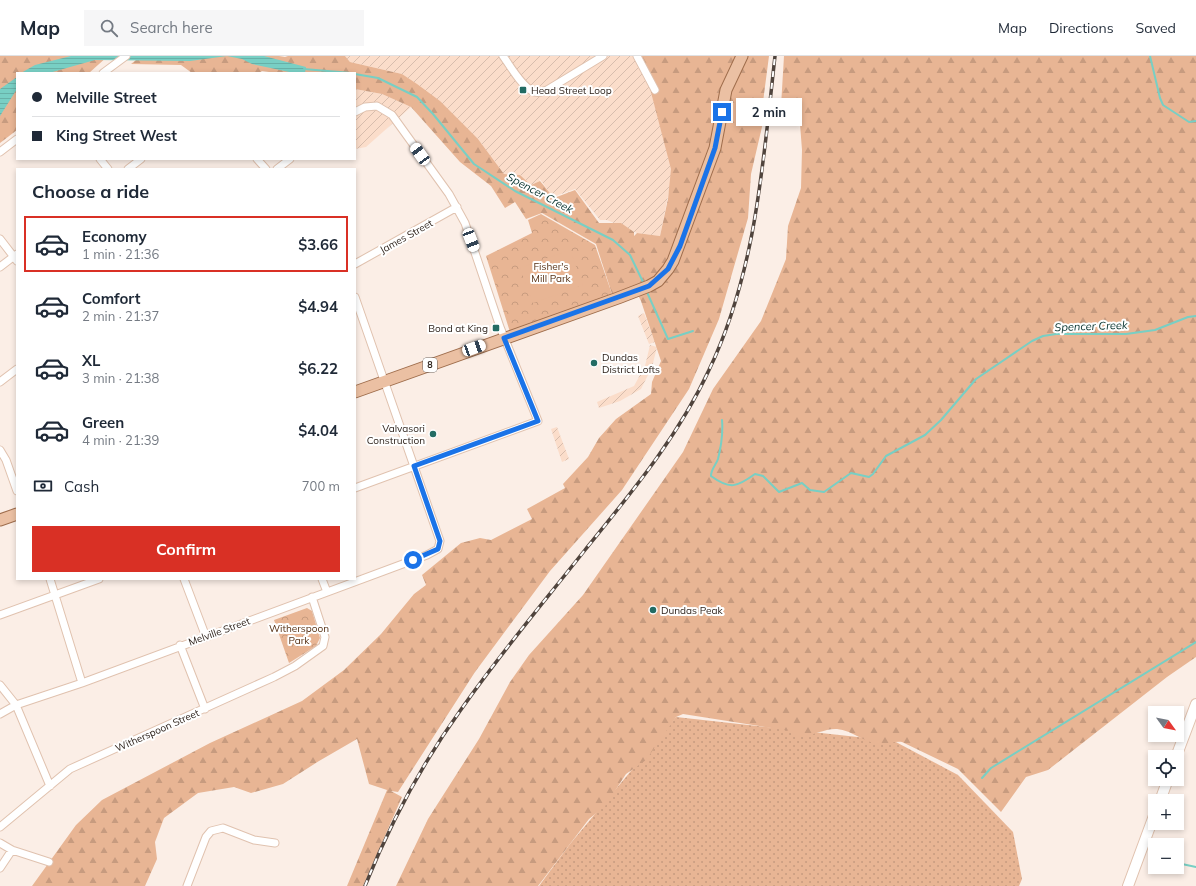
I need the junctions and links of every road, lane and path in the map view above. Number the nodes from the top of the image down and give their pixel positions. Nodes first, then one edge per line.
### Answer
1 (126, 56) edge
2 (503, 56) edge
3 (603, 56) edge
4 (637, 56) edge
5 (742, 56) edge
6 (106, 71) edge
7 (655, 90) dead end
8 (356, 112) edge
9 (16, 140) edge
10 (0, 152) edge
11 (101, 160) edge
12 (140, 160) edge
13 (258, 160) edge
14 (289, 160) edge
15 (107, 168) edge
16 (129, 168) edge
17 (265, 168) edge
18 (278, 168) edge
19 (456, 208) junction
20 (0, 239) edge
21 (16, 258) edge
22 (356, 263) edge
23 (0, 267) edge
24 (356, 300) edge
25 (504, 338) junction
26 (16, 370) edge
27 (385, 381) junction
28 (0, 382) edge
29 (356, 392) edge
30 (0, 450) edge
31 (414, 466) junction
32 (16, 488) edge
33 (356, 488) edge
34 (16, 514) edge
35 (0, 520) edge
36 (50, 580) edge
37 (96, 580) edge
38 (184, 580) edge
39 (322, 580) edge
40 (327, 592) junction
41 (56, 595) junction
42 (312, 597) junction
43 (0, 615) edge
44 (206, 637) junction
45 (180, 645) junction
46 (82, 683) junction
47 (0, 685) edge
48 (1196, 704) edge
49 (16, 705) junction
50 (205, 709) junction
51 (0, 714) edge
52 (1179, 750) edge
53 (50, 786) junction
54 (0, 827) edge
55 (1149, 830) edge
56 (0, 843) edge
57 (275, 843) dead end
58 (12, 850) junction
59 (49, 862) dead end
60 (0, 868) edge
61 (187, 886) edge
62 (1128, 886) edge

1 - 6 street
2 - 3 street
4 - 7 street
5 - 25 main road, 8
8 - 19 street
9 - 10 street
11 - 15 street
12 - 16 street
13 - 17 street
14 - 18 street
19 - 22 street, James Street
19 - 25 street
20 - 21 street
21 - 23 street
24 - 27 street
25 - 27 main road, 8
25 - 31 street
26 - 28 street
27 - 29 main road, 8
27 - 31 street
30 - 32 street
31 - 33 street
31 - 40 street, Melville Street
34 - 35 main road
36 - 41 street
37 - 41 street
38 - 44 street
39 - 40 street
40 - 42 street, Melville Street
41 - 43 street
41 - 46 street
42 - 44 street, Melville Street
42 - 50 street, Witherspoon Street
44 - 45 street, Melville Street
45 - 46 street, Melville Street
45 - 50 street
46 - 49 street, Melville Street
47 - 49 street
48 - 52 street
49 - 51 street, Melville Street
49 - 53 street
50 - 53 street, Witherspoon Street
53 - 54 street, Witherspoon Street
55 - 62 street
56 - 58 street
57 - 61 street
58 - 59 street
58 - 60 street

